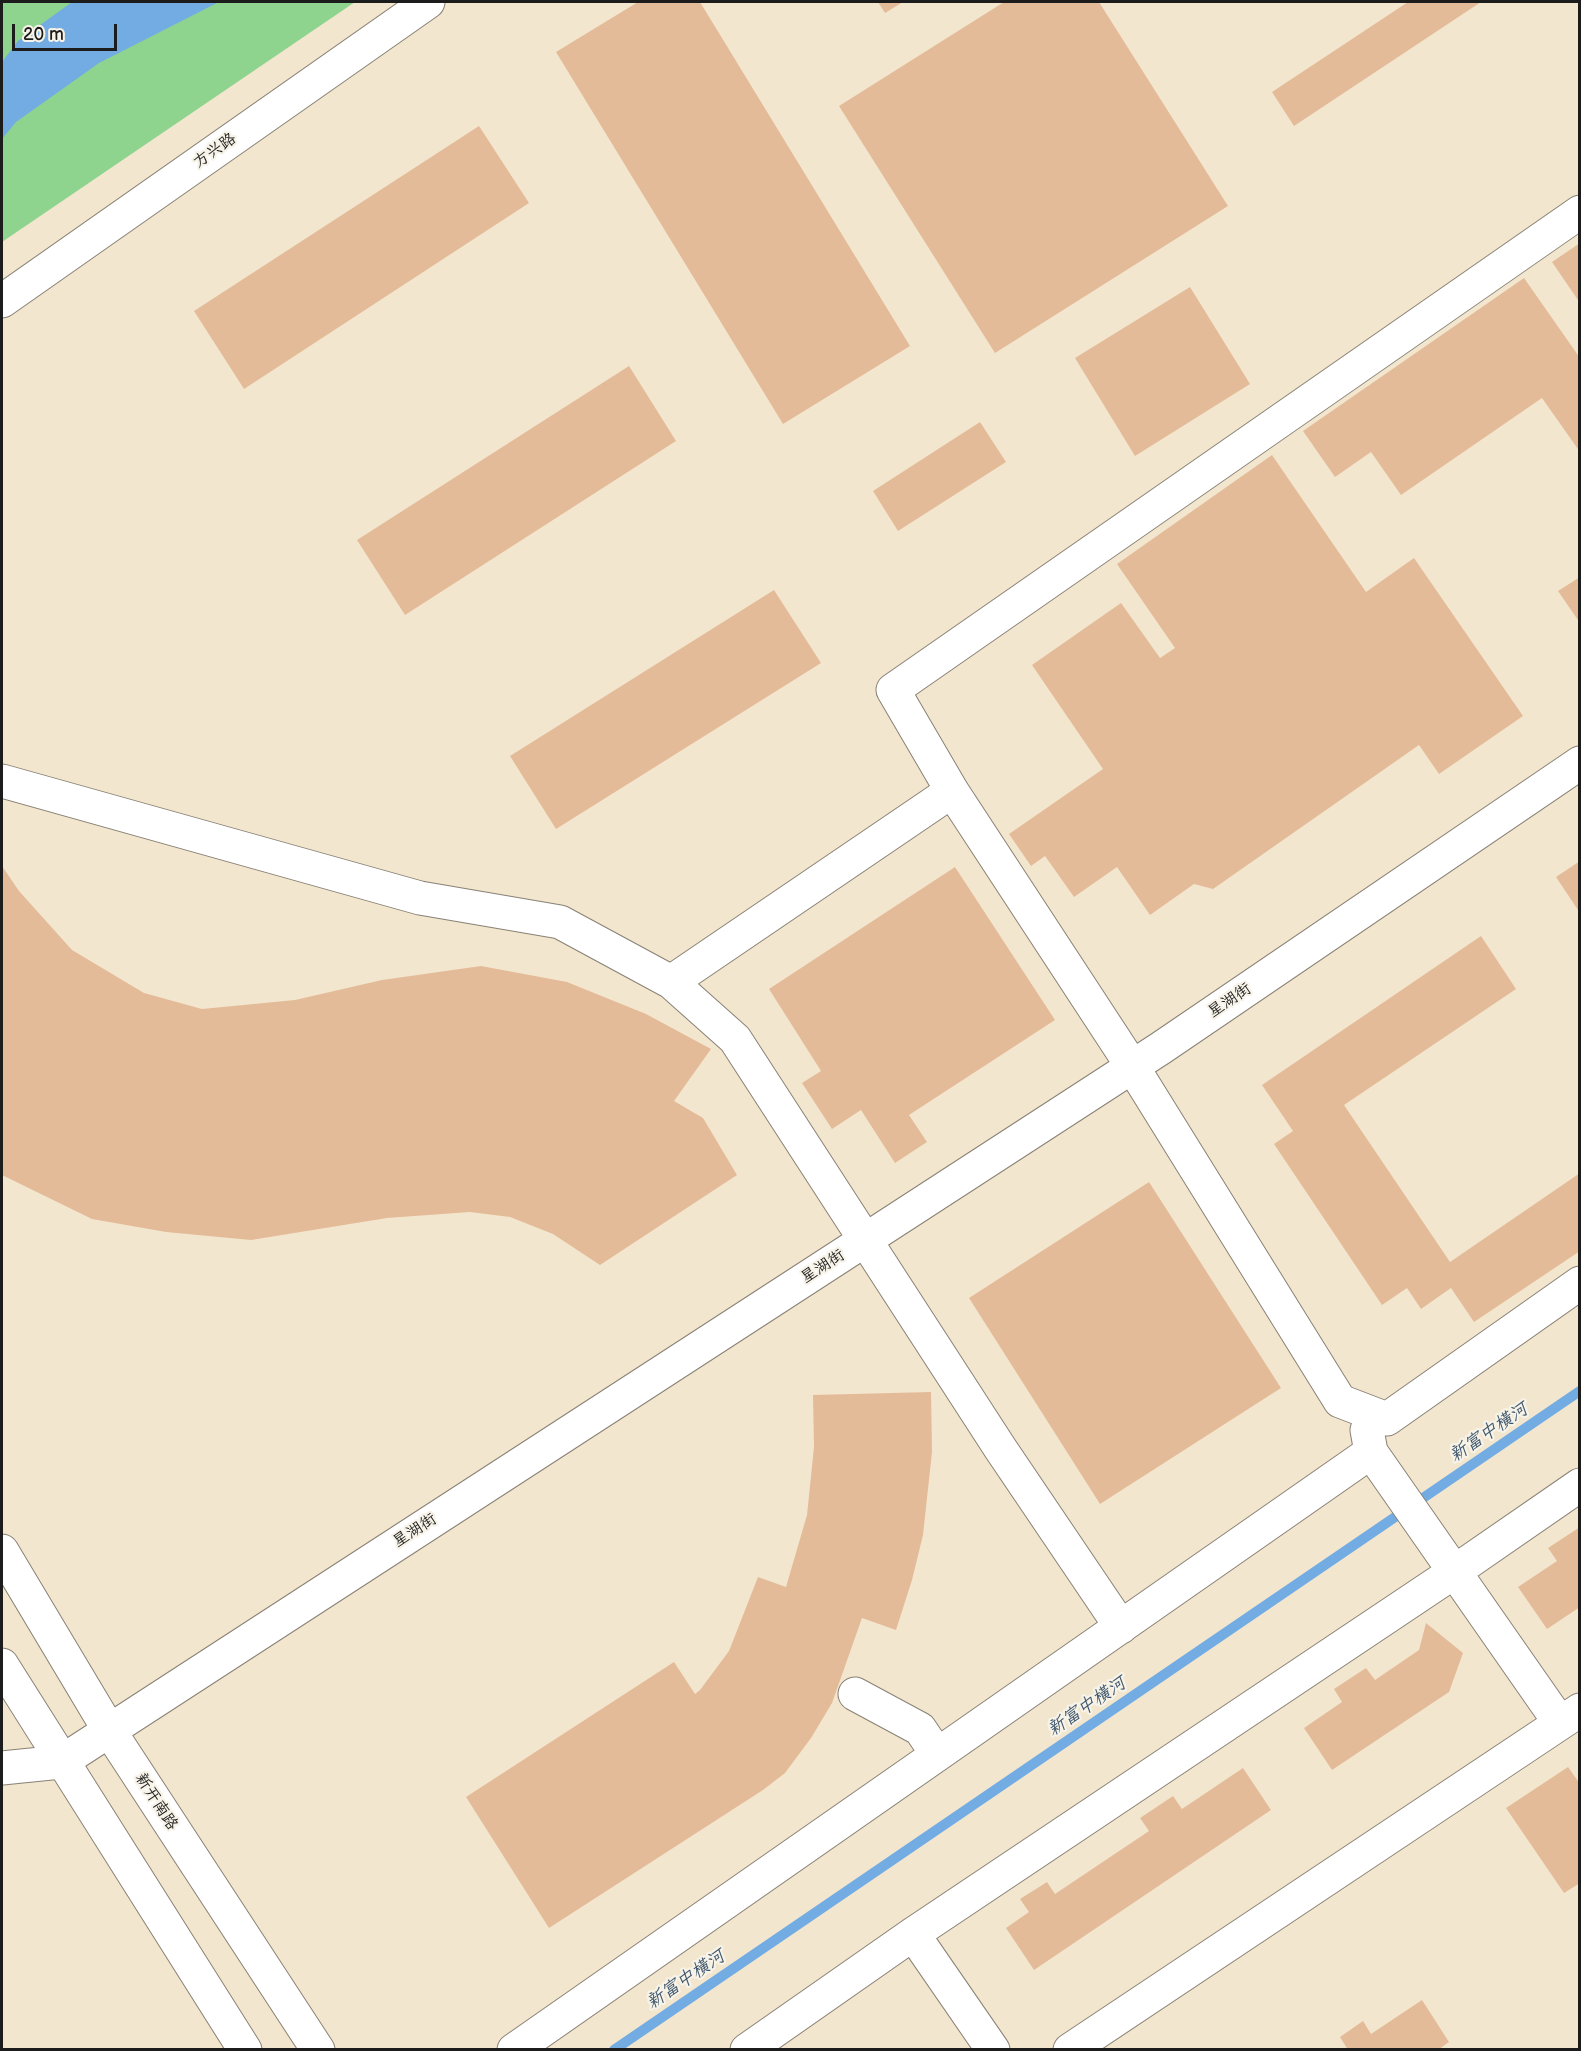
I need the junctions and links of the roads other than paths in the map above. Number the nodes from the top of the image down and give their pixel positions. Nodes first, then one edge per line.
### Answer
1 (428, 2) edge
2 (1580, 212) edge
3 (2, 301) edge
4 (1580, 763) edge
5 (2, 781) edge
6 (952, 791) junction
7 (671, 982) junction
8 (1132, 1066) junction
9 (865, 1240) junction
10 (1580, 1283) edge
11 (1363, 1410) junction
12 (1378, 1462) junction
13 (1580, 1485) edge
14 (2, 1551) edge
15 (1454, 1572) junction
16 (1121, 1627) junction
17 (2, 1665) edge
18 (855, 1694) dead end
19 (1570, 1716) edge
20 (109, 1730) junction
21 (938, 1755) junction
22 (62, 1762) junction
23 (2, 1768) edge
24 (913, 1934) junction
25 (245, 2049) edge
26 (318, 2049) edge
27 (514, 2049) edge
28 (747, 2049) edge
29 (993, 2049) edge
30 (1070, 2049) edge

1 - 3 street, 方兴路
2 - 6 street
4 - 8 street, 星湖街
5 - 7 street
6 - 7 street
6 - 8 street
7 - 9 street
8 - 9 street, 星湖街
8 - 11 street
9 - 16 street
9 - 20 street, 星湖街
10 - 11 street
11 - 12 street
12 - 15 street
12 - 16 street
13 - 15 street
14 - 20 street, 新开南路
15 - 19 street
15 - 24 street
16 - 21 street
17 - 22 street
18 - 21 street
19 - 30 street
20 - 22 street, 星湖街
20 - 26 street, 新开南路
21 - 27 street
22 - 23 street
22 - 25 street
24 - 28 street
24 - 29 street

